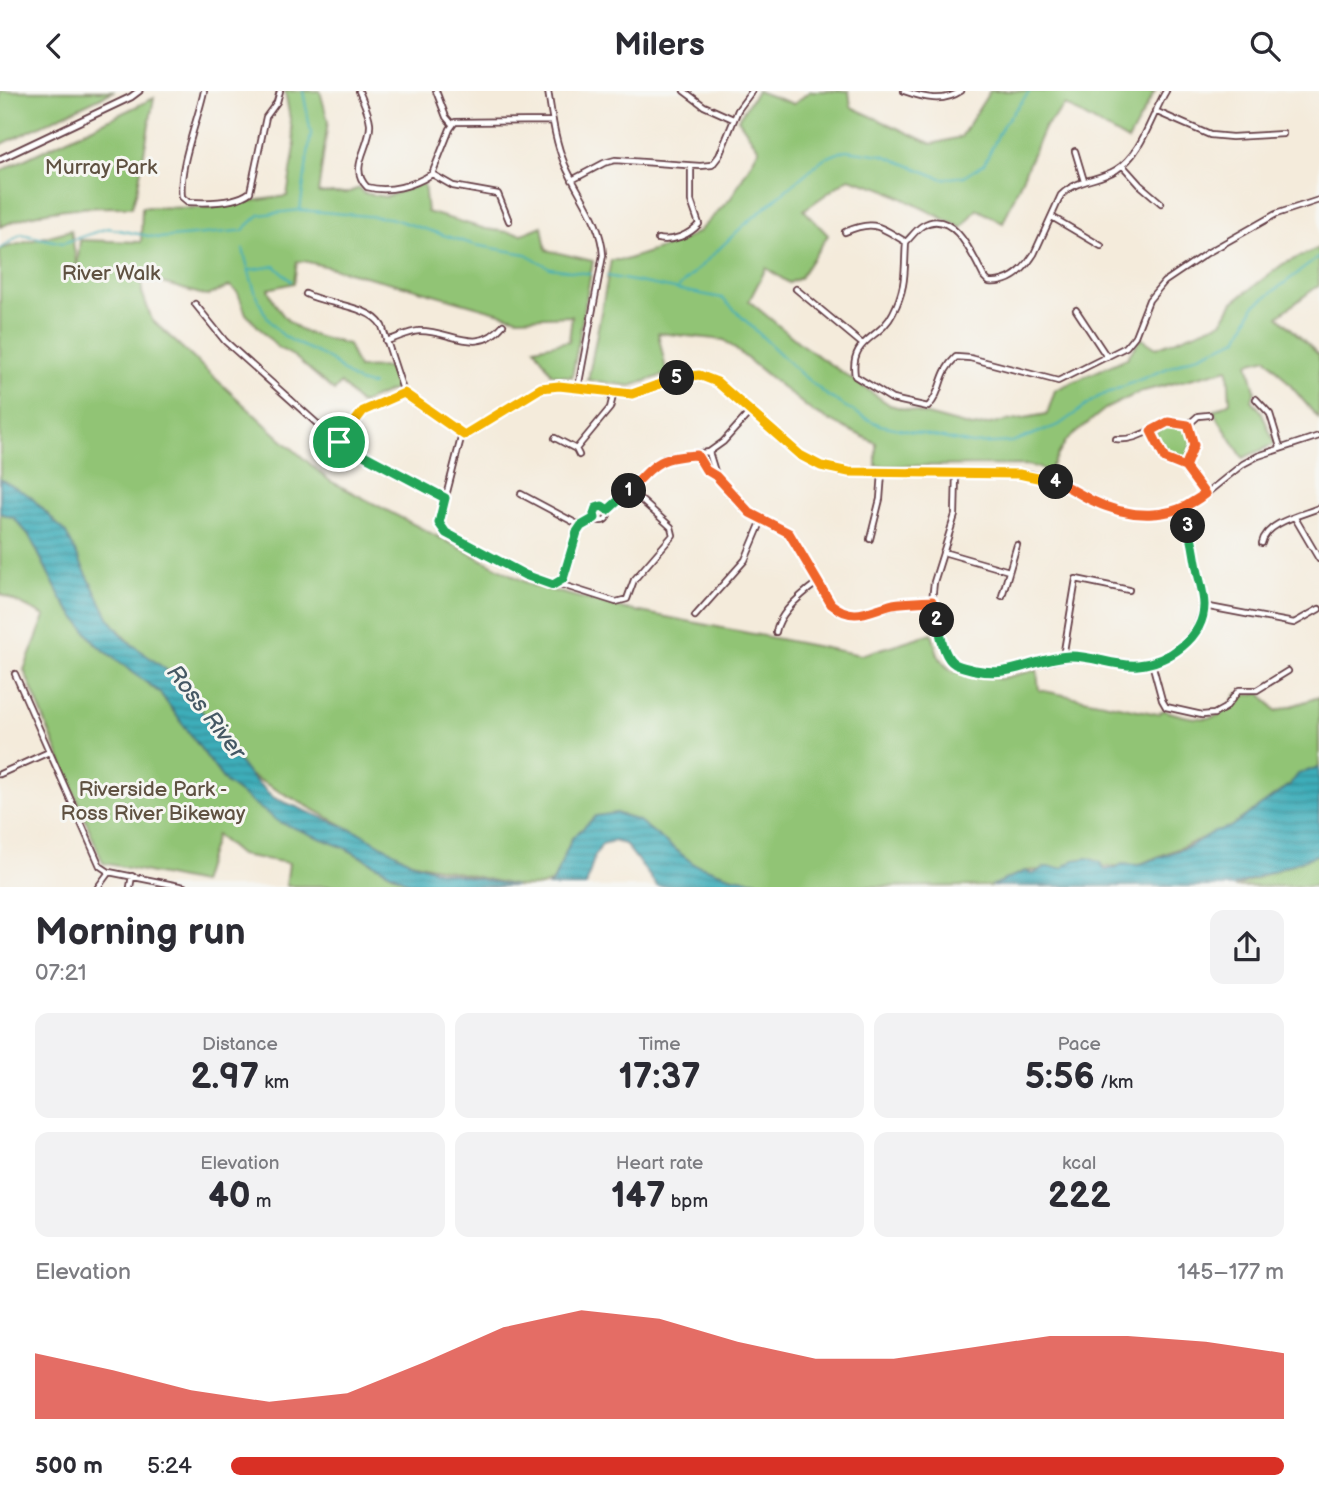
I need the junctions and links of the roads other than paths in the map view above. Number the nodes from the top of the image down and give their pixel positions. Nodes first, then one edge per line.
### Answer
1 (139, 91) edge
2 (204, 91) edge
3 (280, 91) edge
4 (359, 91) edge
5 (436, 91) edge
6 (548, 91) edge
7 (684, 91) edge
8 (752, 91) edge
9 (904, 91) edge
10 (961, 91) edge
11 (1166, 91) edge
12 (1155, 111) junction
13 (733, 119) junction
14 (553, 121) junction
15 (452, 124) junction
16 (1283, 134) dead end
17 (1075, 151) dead end
18 (0, 159) edge
19 (691, 166) junction
20 (1123, 166) junction
21 (432, 174) junction
22 (572, 180) junction
23 (1084, 181) junction
24 (1319, 200) edge
25 (1161, 203) dead end
26 (1052, 217) junction
27 (509, 221) dead end
28 (845, 232) dead end
29 (658, 239) dead end
30 (906, 242) junction
31 (1101, 246) dead end
32 (796, 289) dead end
33 (306, 294) dead end
34 (195, 305) dead end
35 (1076, 310) dead end
36 (503, 325) dead end
37 (386, 341) junction
38 (861, 343) junction
39 (1107, 357) junction
40 (578, 388) junction
41 (614, 392) junction
42 (404, 393) junction
43 (1256, 398) dead end
44 (751, 411) junction
45 (1209, 415) dead end
46 (1188, 425) junction
47 (1151, 431) junction
48 (464, 435) junction
49 (1319, 436) edge
50 (555, 438) dead end
51 (1116, 439) dead end
52 (339, 442) junction
53 (1280, 447) junction
54 (576, 449) junction
55 (709, 452) junction
56 (579, 455) dead end
57 (697, 455) junction
58 (1185, 467) junction
59 (882, 473) junction
60 (956, 473) junction
61 (716, 476) junction
62 (630, 490) junction
63 (521, 494) dead end
64 (1205, 494) junction
65 (445, 498) junction
66 (1319, 508) edge
67 (1181, 509) junction
68 (608, 510) junction
69 (595, 518) junction
70 (1295, 518) junction
71 (762, 520) junction
72 (581, 526) junction
73 (870, 539) dead end
74 (1262, 543) dead end
75 (1017, 545) dead end
76 (943, 552) junction
77 (1319, 559) edge
78 (1009, 571) junction
79 (818, 582) junction
80 (559, 584) junction
81 (1129, 590) dead end
82 (1002, 596) dead end
83 (932, 601) junction
84 (1204, 606) junction
85 (1319, 609) edge
86 (695, 616) dead end
87 (776, 632) dead end
88 (1063, 657) junction
89 (1152, 663) junction
90 (1288, 671) dead end
91 (15, 674) dead end
92 (49, 752) junction
93 (0, 774) edge
94 (109, 872) junction
95 (132, 877) junction
96 (169, 885) edge
97 (98, 887) edge
98 (131, 887) edge
99 (184, 887) edge

1 - 18 street
2 - 3 street
4 - 21 street
5 - 15 street
6 - 14 street
7 - 13 street
8 - 13 street
9 - 10 street
11 - 12 street
12 - 16 street
12 - 20 street
13 - 19 street
14 - 15 street
14 - 22 street
15 - 21 street
17 - 23 street
19 - 22 street
19 - 29 street
20 - 23 street
20 - 25 street
21 - 27 street
22 - 40 street
23 - 26 street
24 - 39 street
26 - 30 street
26 - 31 street
28 - 30 street
30 - 38 street
32 - 38 street
33 - 37 street
34 - 52 street
35 - 39 street
36 - 37 street
37 - 42 street
38 - 39 street
40 - 41 street
40 - 48 street
41 - 44 street
41 - 54 street
42 - 48 street
42 - 52 street
43 - 53 street
44 - 55 street
44 - 59 street
45 - 46 street
46 - 47 street
46 - 58 street
47 - 51 street
47 - 58 street
48 - 65 street
49 - 53 street
50 - 54 street
52 - 65 street
53 - 64 street
54 - 56 street
55 - 57 street
55 - 61 street
57 - 61 street
57 - 62 street
58 - 64 street
59 - 60 street
59 - 73 street
60 - 67 street
60 - 76 street
61 - 71 street
62 - 68 street
62 - 80 street
63 - 72 street
64 - 67 street
65 - 80 street
66 - 70 street
67 - 84 street
68 - 69 street
68 - 69 street
69 - 72 street
70 - 74 street
70 - 77 street
71 - 79 street
71 - 86 street
72 - 80 street
75 - 78 street
76 - 78 street
76 - 83 street
78 - 82 street
79 - 83 street
79 - 87 street
81 - 88 street
83 - 88 street
84 - 85 street
84 - 89 street
88 - 89 street
89 - 90 street
91 - 92 street
92 - 93 street
92 - 94 street
94 - 95 street
94 - 97 street
95 - 96 street
95 - 98 street
96 - 99 street

